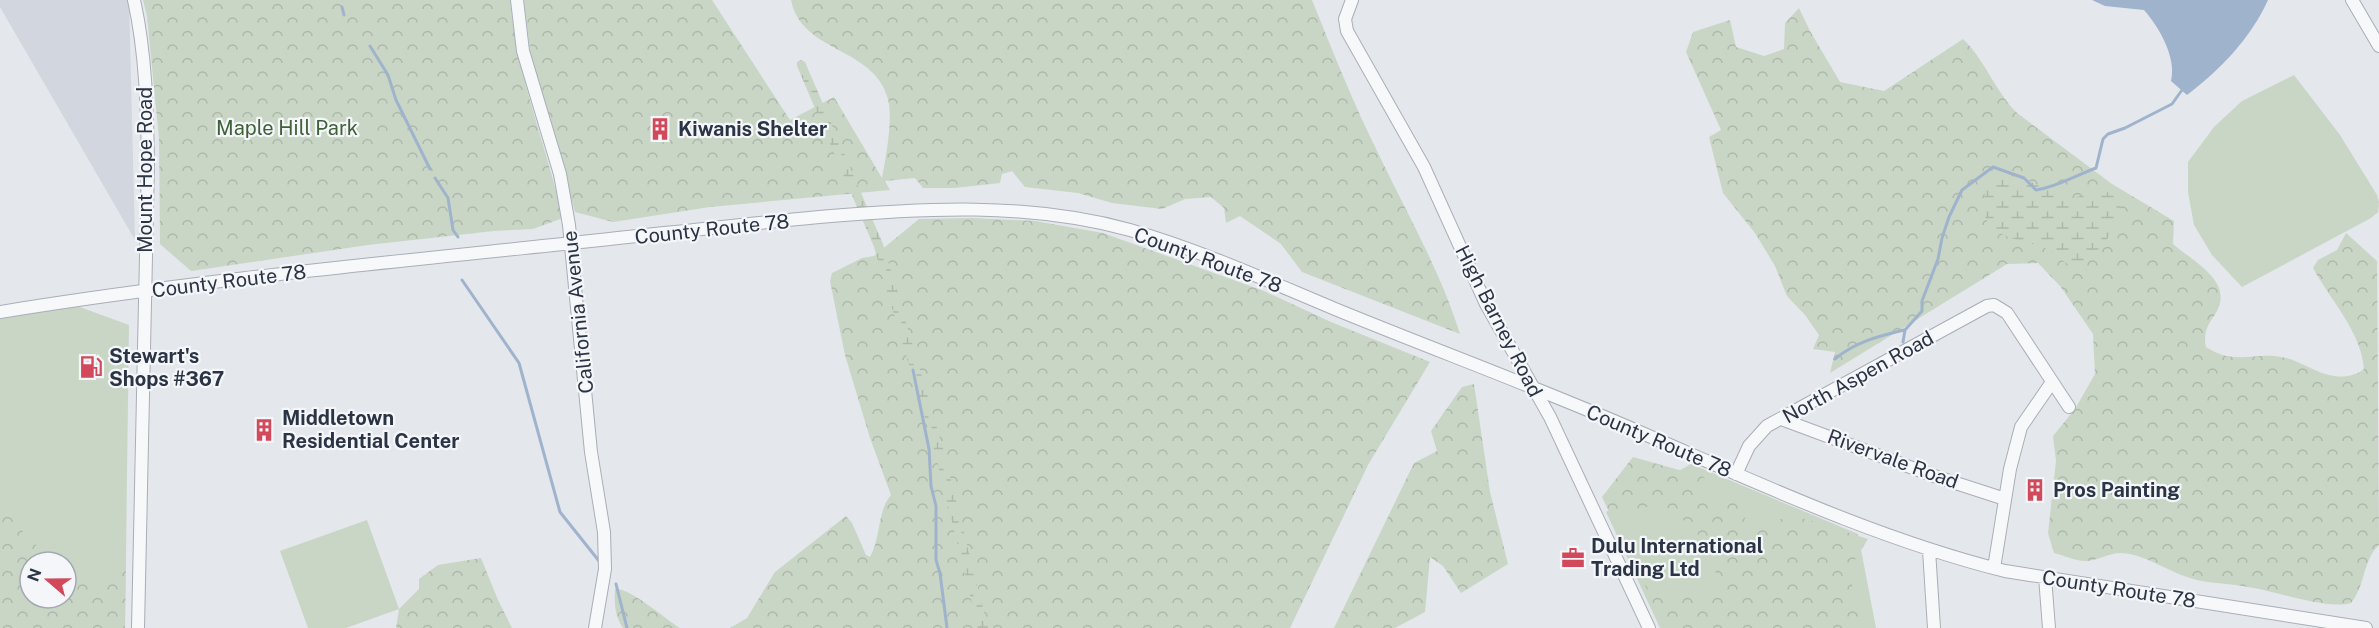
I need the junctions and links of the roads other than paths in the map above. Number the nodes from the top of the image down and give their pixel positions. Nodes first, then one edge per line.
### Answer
1 (134, 0) edge
2 (517, 0) edge
3 (1352, 0) edge
4 (2352, 0) edge
5 (2379, 46) edge
6 (571, 243) junction
7 (144, 291) junction
8 (0, 312) edge
9 (2052, 382) junction
10 (1534, 389) junction
11 (2069, 407) dead end
12 (1781, 419) junction
13 (1736, 474) junction
14 (2005, 498) junction
15 (1929, 550) junction
16 (1994, 568) junction
17 (2045, 577) junction
18 (2293, 622) edge
19 (138, 628) edge
20 (595, 628) edge
21 (1648, 628) edge
22 (1934, 628) edge
23 (2049, 628) edge
24 (2366, 628) edge

1 - 7 street, Mount Hope Road
2 - 6 street, California Avenue
3 - 10 street, High Barney Road
4 - 5 street
6 - 7 street, County Route 78
6 - 10 street, County Route 78
6 - 20 street, California Avenue
7 - 8 street, County Route 78
7 - 19 street, Mount Hope Road
9 - 11 street
9 - 12 street, North Aspen Road
9 - 14 street
10 - 13 street, County Route 78
10 - 21 street, High Barney Road
12 - 13 street, North Aspen Road
12 - 14 street, Rivervale Road
13 - 15 street, County Route 78
14 - 16 street
15 - 16 street, County Route 78
15 - 22 street
16 - 17 street, County Route 78
17 - 18 street, County Route 78
17 - 23 street
18 - 24 street, County Route 78

